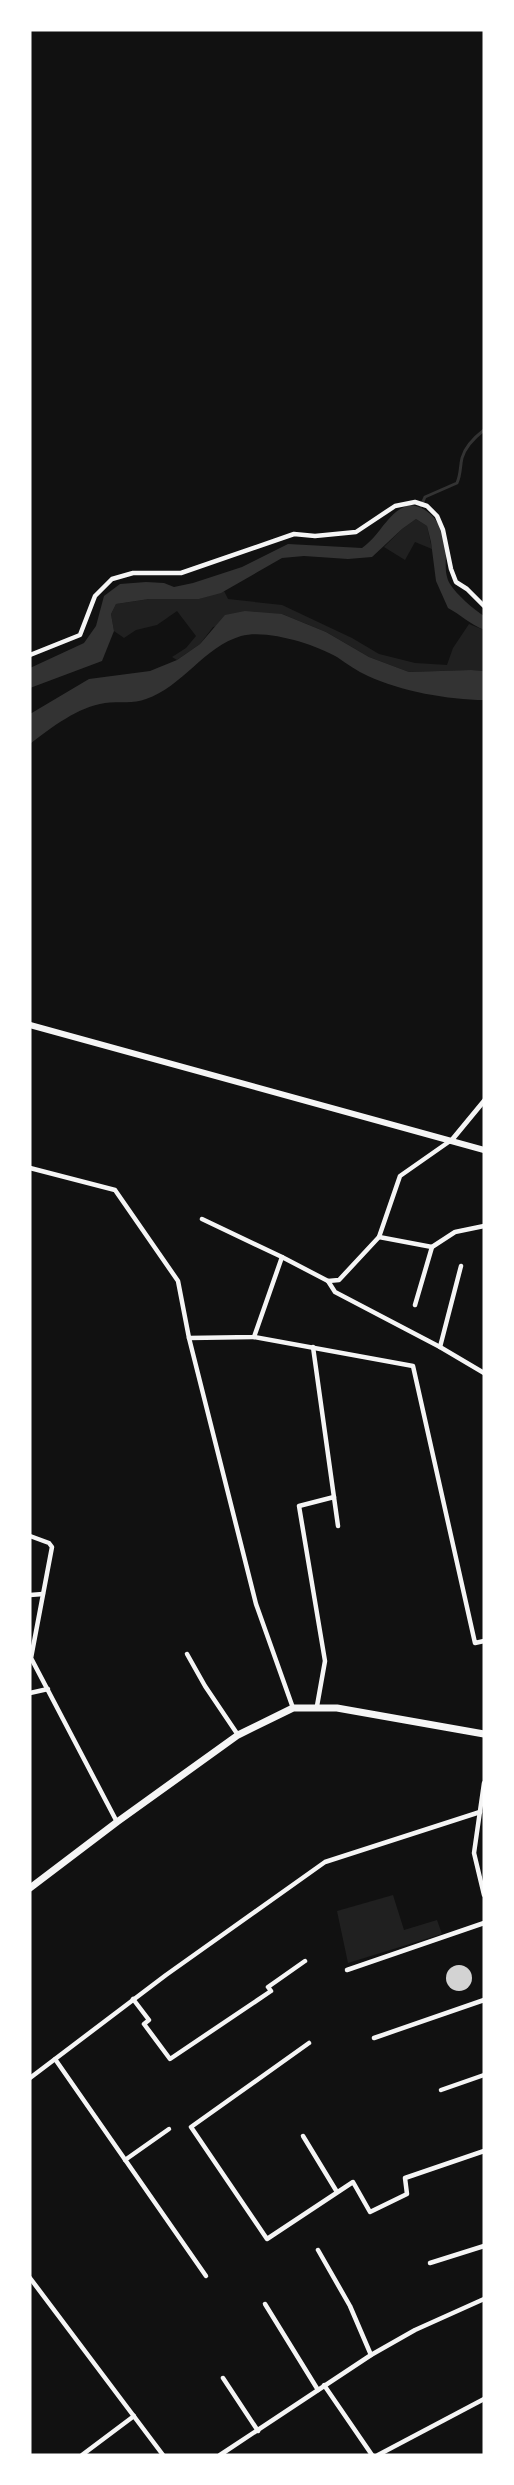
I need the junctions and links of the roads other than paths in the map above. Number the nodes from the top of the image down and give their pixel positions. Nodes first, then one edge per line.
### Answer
1 (484, 606) edge
2 (30, 655) edge
3 (30, 1025) edge
4 (484, 1101) edge
5 (451, 1141) junction
6 (484, 1150) edge
7 (30, 1168) edge
8 (202, 1220) dead end
9 (484, 1226) edge
10 (380, 1237) junction
11 (432, 1247) junction
12 (282, 1257) junction
13 (461, 1266) dead end
14 (328, 1281) junction
15 (415, 1305) dead end
16 (254, 1337) junction
17 (189, 1338) junction
18 (313, 1347) junction
19 (440, 1347) junction
20 (484, 1373) edge
21 (334, 1497) junction
22 (338, 1526) dead end
23 (30, 1536) edge
24 (43, 1594) junction
25 (30, 1595) edge
26 (484, 1641) edge
27 (187, 1654) dead end
28 (48, 1689) junction
29 (30, 1693) edge
30 (317, 1706) junction
31 (293, 1708) junction
32 (484, 1734) edge
33 (238, 1735) junction
34 (484, 1783) edge
35 (480, 1812) junction
36 (117, 1822) junction
37 (30, 1888) edge
38 (484, 1895) edge
39 (484, 1923) edge
40 (305, 1961) dead end
41 (347, 1970) dead end
42 (133, 1999) junction
43 (484, 2000) edge
44 (374, 2038) dead end
45 (309, 2043) dead end
46 (55, 2059) junction
47 (484, 2075) edge
48 (30, 2078) edge
49 (441, 2090) dead end
50 (169, 2129) dead end
51 (303, 2136) dead end
52 (484, 2151) edge
53 (125, 2160) junction
54 (337, 2192) junction
55 (484, 2246) edge
56 (318, 2250) dead end
57 (430, 2263) dead end
58 (206, 2276) dead end
59 (30, 2278) edge
60 (37, 2288) junction
61 (30, 2293) edge
62 (484, 2299) edge
63 (265, 2304) dead end
64 (371, 2355) junction
65 (223, 2378) dead end
66 (324, 2385) junction
67 (318, 2390) junction
68 (484, 2398) edge
69 (134, 2416) junction
70 (258, 2431) junction
71 (82, 2455) edge
72 (163, 2455) edge
73 (220, 2455) edge
74 (372, 2455) edge
75 (378, 2455) edge

1 - 2 street
3 - 5 main road
4 - 5 street
5 - 6 main road
5 - 10 street
7 - 17 street
8 - 12 street
9 - 11 street
10 - 11 street
10 - 14 street
11 - 15 street
12 - 14 street
12 - 16 street
13 - 19 street
14 - 19 street
16 - 17 street
16 - 18 street
17 - 31 street
18 - 21 street
18 - 26 street
19 - 20 street
21 - 22 street
21 - 30 street
23 - 24 street
24 - 25 street
24 - 28 street
27 - 33 street
28 - 29 street
28 - 36 street
30 - 31 main road
30 - 32 main road
31 - 33 main road
33 - 36 main road
34 - 35 street
35 - 38 street
35 - 42 street
36 - 37 main road
39 - 41 street
40 - 42 street
42 - 46 street
43 - 44 street
45 - 54 street
46 - 48 street
46 - 53 street
47 - 49 street
50 - 53 street
51 - 54 street
52 - 54 street
53 - 58 street
55 - 57 street
56 - 64 street
59 - 60 street
60 - 61 street
60 - 69 street
62 - 64 street
63 - 67 street
64 - 66 street
65 - 70 street
66 - 67 street
66 - 74 street
67 - 70 street
68 - 75 street
69 - 71 street
69 - 72 street
70 - 73 street

